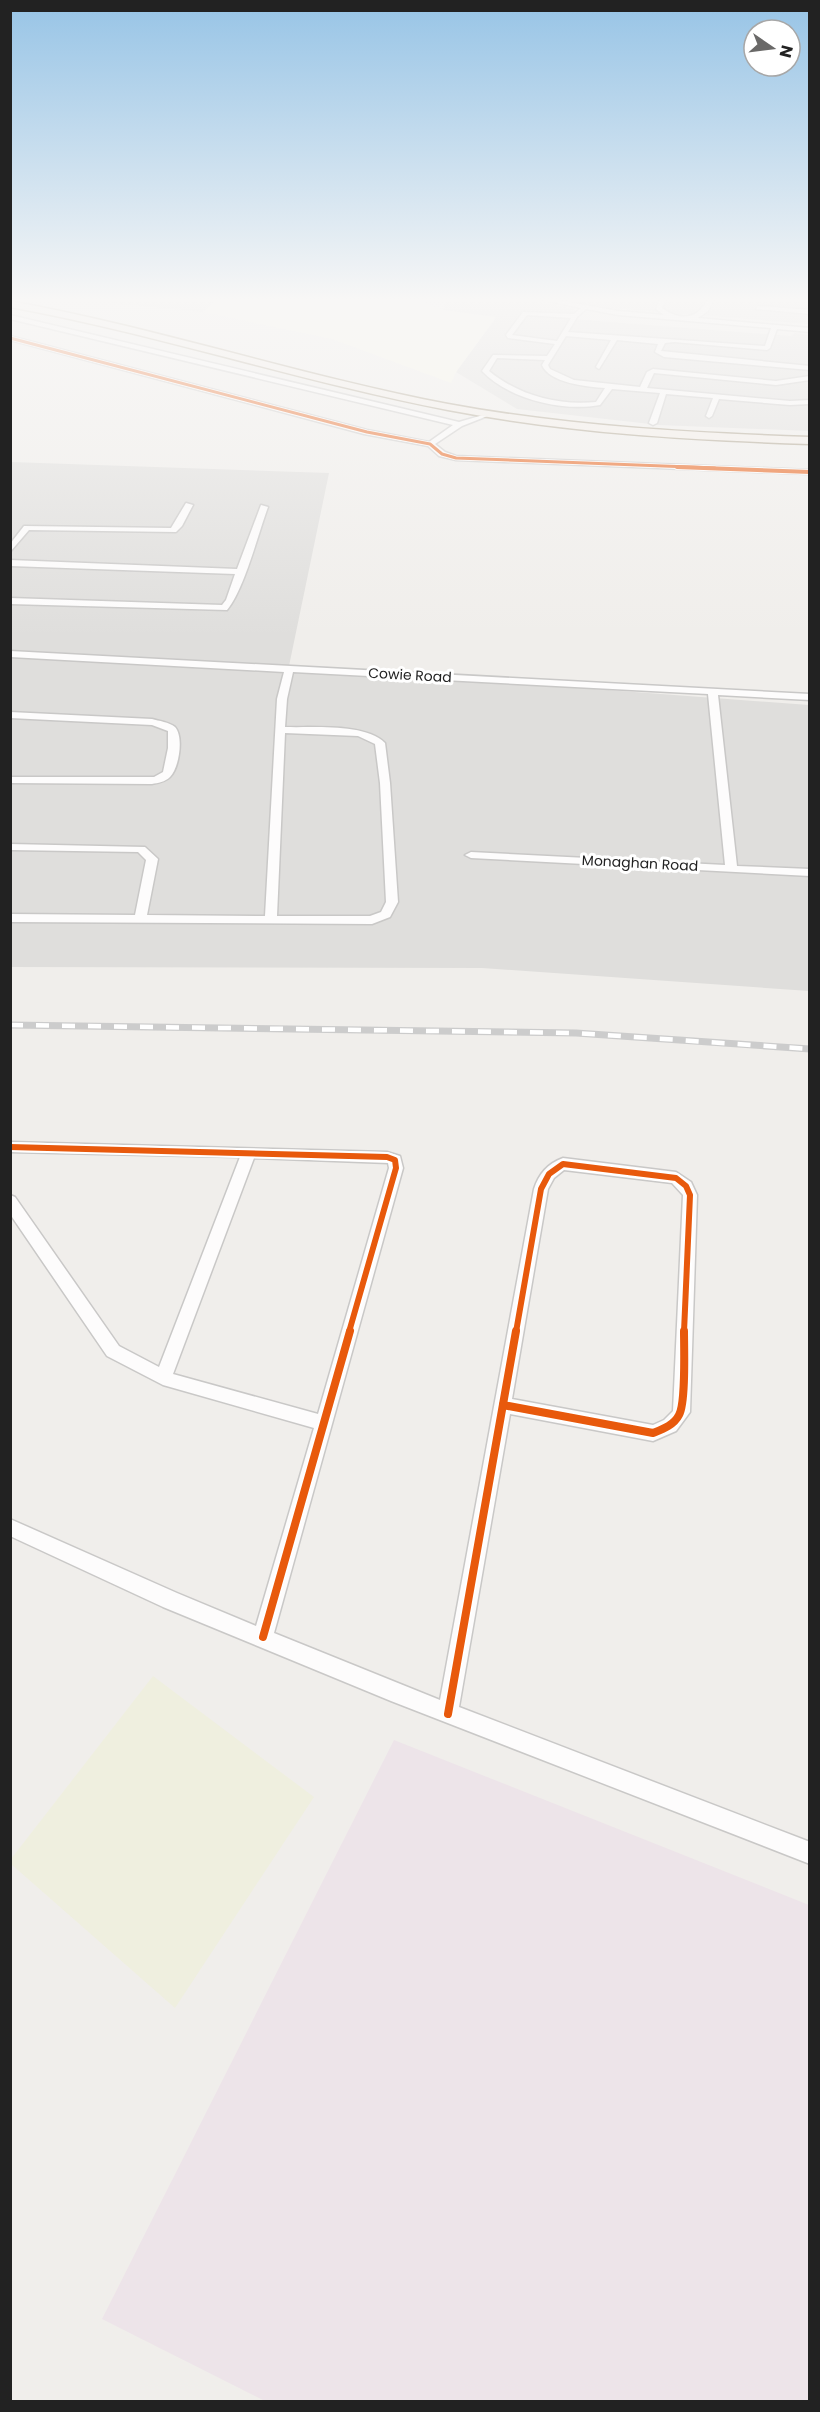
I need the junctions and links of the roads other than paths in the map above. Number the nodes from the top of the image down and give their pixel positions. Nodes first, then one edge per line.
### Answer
1 (288, 412) edge
2 (407, 412) edge
3 (475, 412) edge
4 (657, 412) edge
5 (711, 412) edge
6 (488, 414) junction
7 (709, 416) dead end
8 (653, 423) dead end
9 (459, 424) junction
10 (810, 441) edge
11 (430, 444) junction
12 (810, 472) edge
13 (189, 505) dead end
14 (264, 507) dead end
15 (10, 550) edge
16 (10, 563) edge
17 (242, 572) junction
18 (10, 601) edge
19 (10, 654) edge
20 (289, 670) junction
21 (713, 691) junction
22 (810, 697) edge
23 (10, 715) edge
24 (280, 730) junction
25 (10, 780) edge
26 (10, 847) edge
27 (471, 855) dead end
28 (731, 868) junction
29 (810, 873) edge
30 (10, 918) edge
31 (140, 918) junction
32 (271, 920) junction
33 (10, 1147) edge
34 (249, 1152) junction
35 (10, 1202) edge
36 (163, 1378) junction
37 (503, 1405) junction
38 (325, 1424) junction
39 (10, 1527) edge
40 (263, 1637) junction
41 (448, 1714) junction
42 (810, 1853) edge

1 - 11 street
2 - 9 street
3 - 6 main road
4 - 8 street
5 - 7 street
6 - 9 street
6 - 10 main road
9 - 11 street
11 - 12 street
13 - 15 street
14 - 17 street
16 - 17 street
17 - 18 street
19 - 20 street, Cowie Road
20 - 21 street, Cowie Road
20 - 24 street
21 - 22 street, Cowie Road
21 - 28 street
23 - 25 street
24 - 32 street
24 - 32 street
26 - 31 street
27 - 28 street, Monaghan Road
28 - 29 street, Monaghan Road
30 - 31 street
31 - 32 street
33 - 34 street
34 - 36 street
34 - 38 street
35 - 36 street
36 - 38 street
37 - 37 street
37 - 41 street
38 - 40 street
39 - 40 street
40 - 41 street
41 - 42 street

